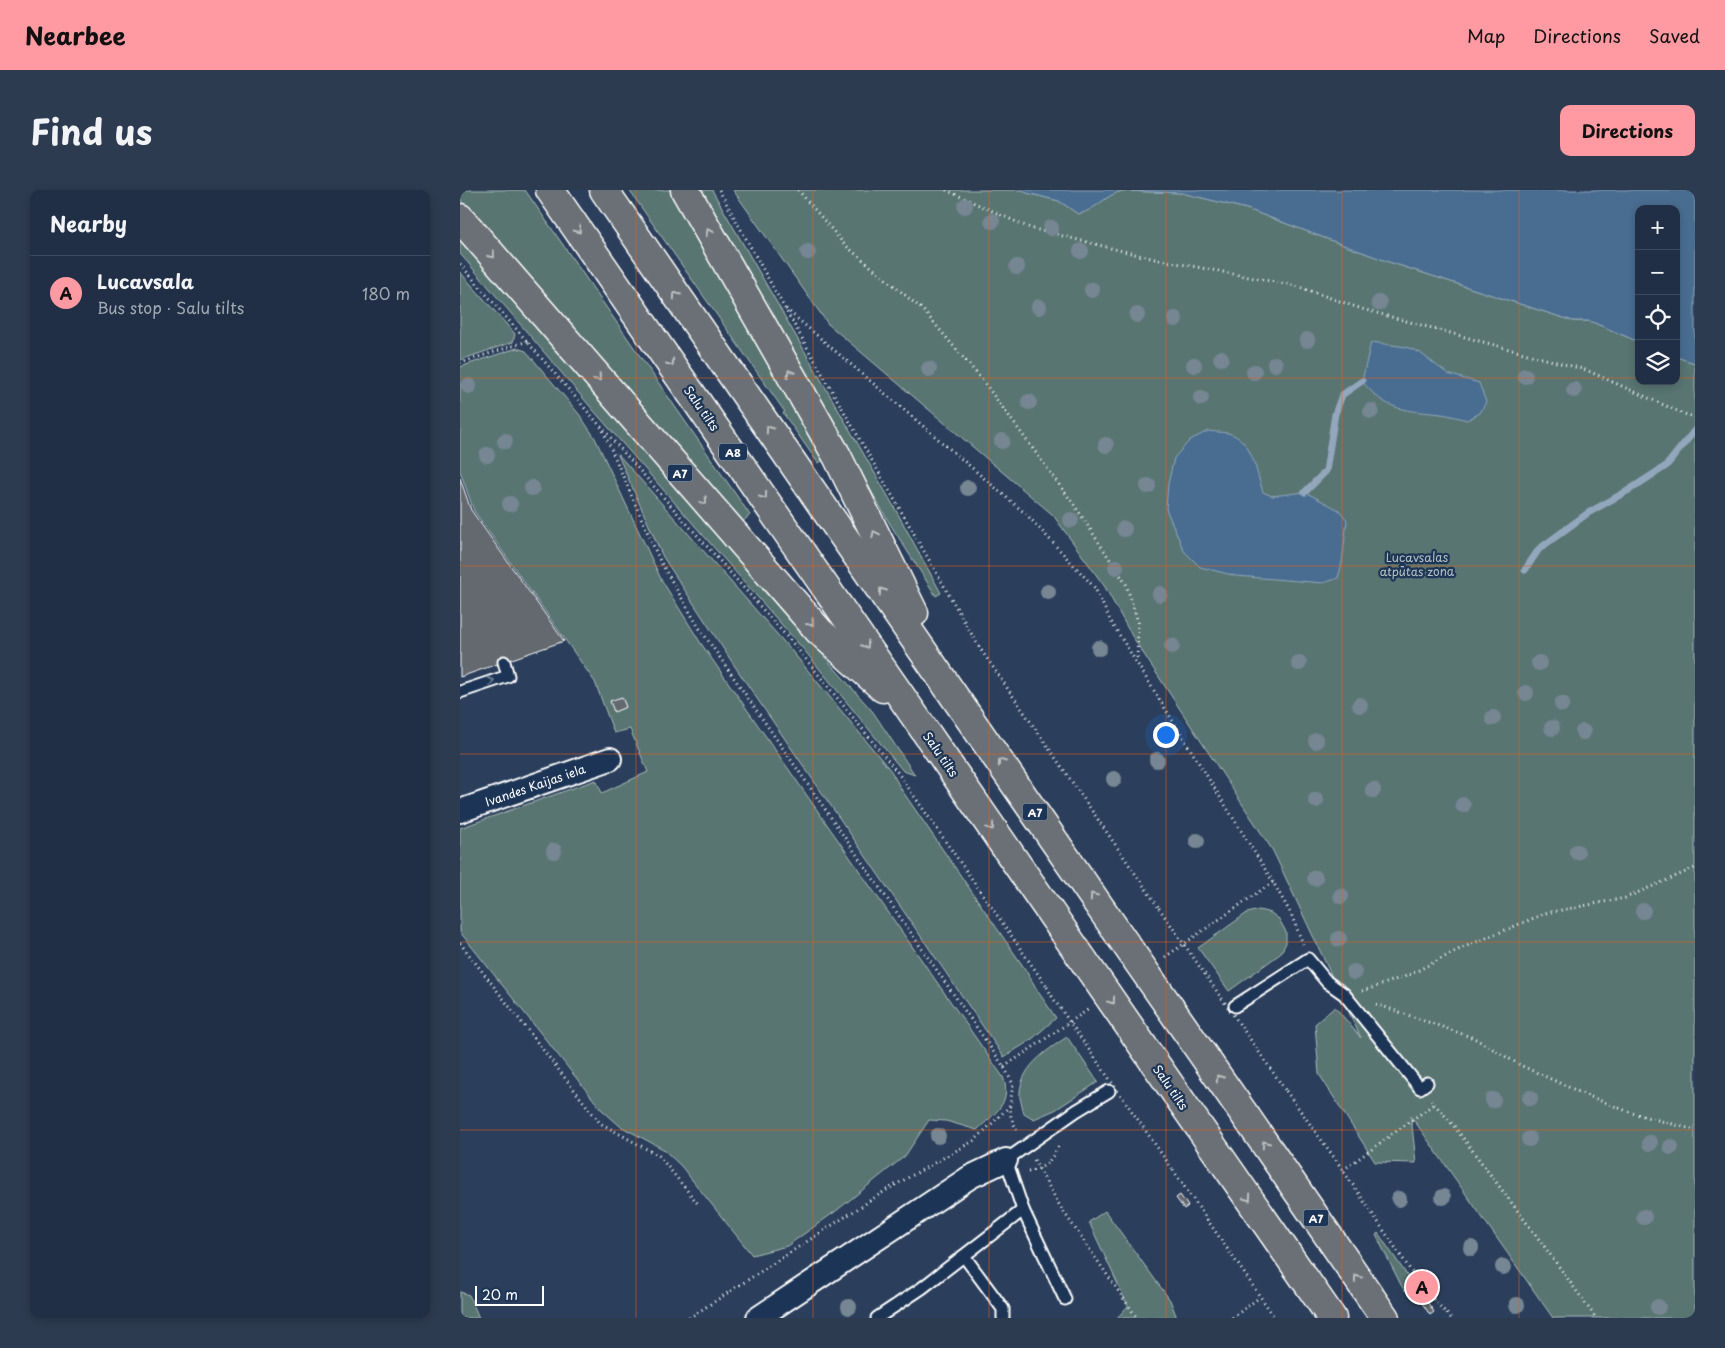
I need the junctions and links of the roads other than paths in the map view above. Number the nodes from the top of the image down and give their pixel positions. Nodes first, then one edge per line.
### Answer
1 (550, 190) edge
2 (604, 190) edge
3 (685, 190) edge
4 (460, 218) edge
5 (504, 662) dead end
6 (950, 688) junction
7 (460, 692) edge
8 (914, 715) junction
9 (610, 759) dead end
10 (460, 811) edge
11 (1235, 1006) dead end
12 (1424, 1085) road end
13 (1110, 1091) dead end
14 (1006, 1160) junction
15 (1023, 1210) junction
16 (964, 1256) junction
17 (1065, 1299) dead end
18 (763, 1317) edge
19 (877, 1318) edge
20 (1003, 1318) edge
21 (1332, 1318) edge
22 (1385, 1318) edge

1 -> 8 highway, Salu tilts / A8
6 -> 2 highway
6 -> 3 highway, A7
4 -> 8 highway, A7
7 -> 5 lane
22 -> 6 highway, A7, bridge
8 -> 21 highway, Salu tilts / A7, bridge
9 - 10 street, Ivandes Kaijas iela
11 - 12 lane
13 - 14 lane
14 - 15 lane
14 - 18 street
15 - 16 lane
15 - 17 lane
16 - 19 lane
16 - 20 lane

